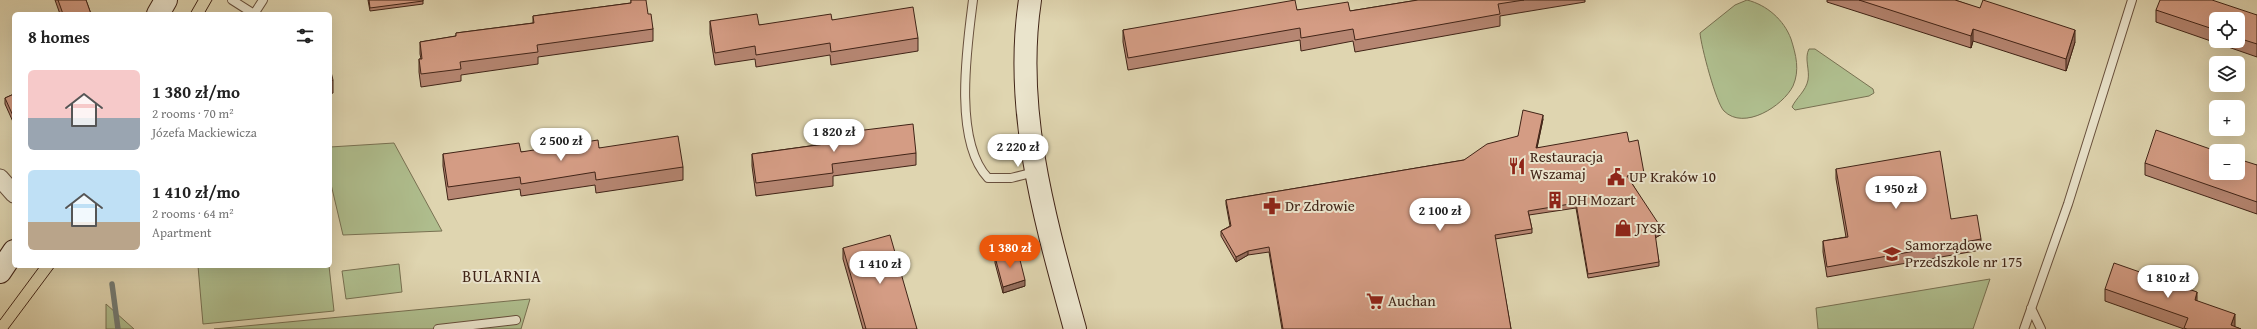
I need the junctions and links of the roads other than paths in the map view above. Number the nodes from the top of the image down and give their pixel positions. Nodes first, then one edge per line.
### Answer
1 (166, 0) edge
2 (232, 0) edge
3 (263, 0) edge
4 (973, 0) edge
5 (1030, 0) edge
6 (2132, 0) edge
7 (159, 12) edge
8 (251, 12) edge
9 (255, 12) edge
10 (1036, 172) junction
11 (0, 178) edge
12 (12, 192) edge
13 (12, 253) edge
14 (0, 272) edge
15 (2031, 308) junction
16 (516, 320) dead end
17 (438, 329) edge
18 (1075, 329) edge
19 (2024, 329) edge
20 (2041, 329) edge

1 - 7 street
2 - 8 lane
3 - 9 lane
4 - 10 lane
5 - 10 street
6 - 15 lane
10 - 18 street
11 - 12 street
13 - 14 street
15 - 19 lane
15 - 20 lane
16 - 17 lane

